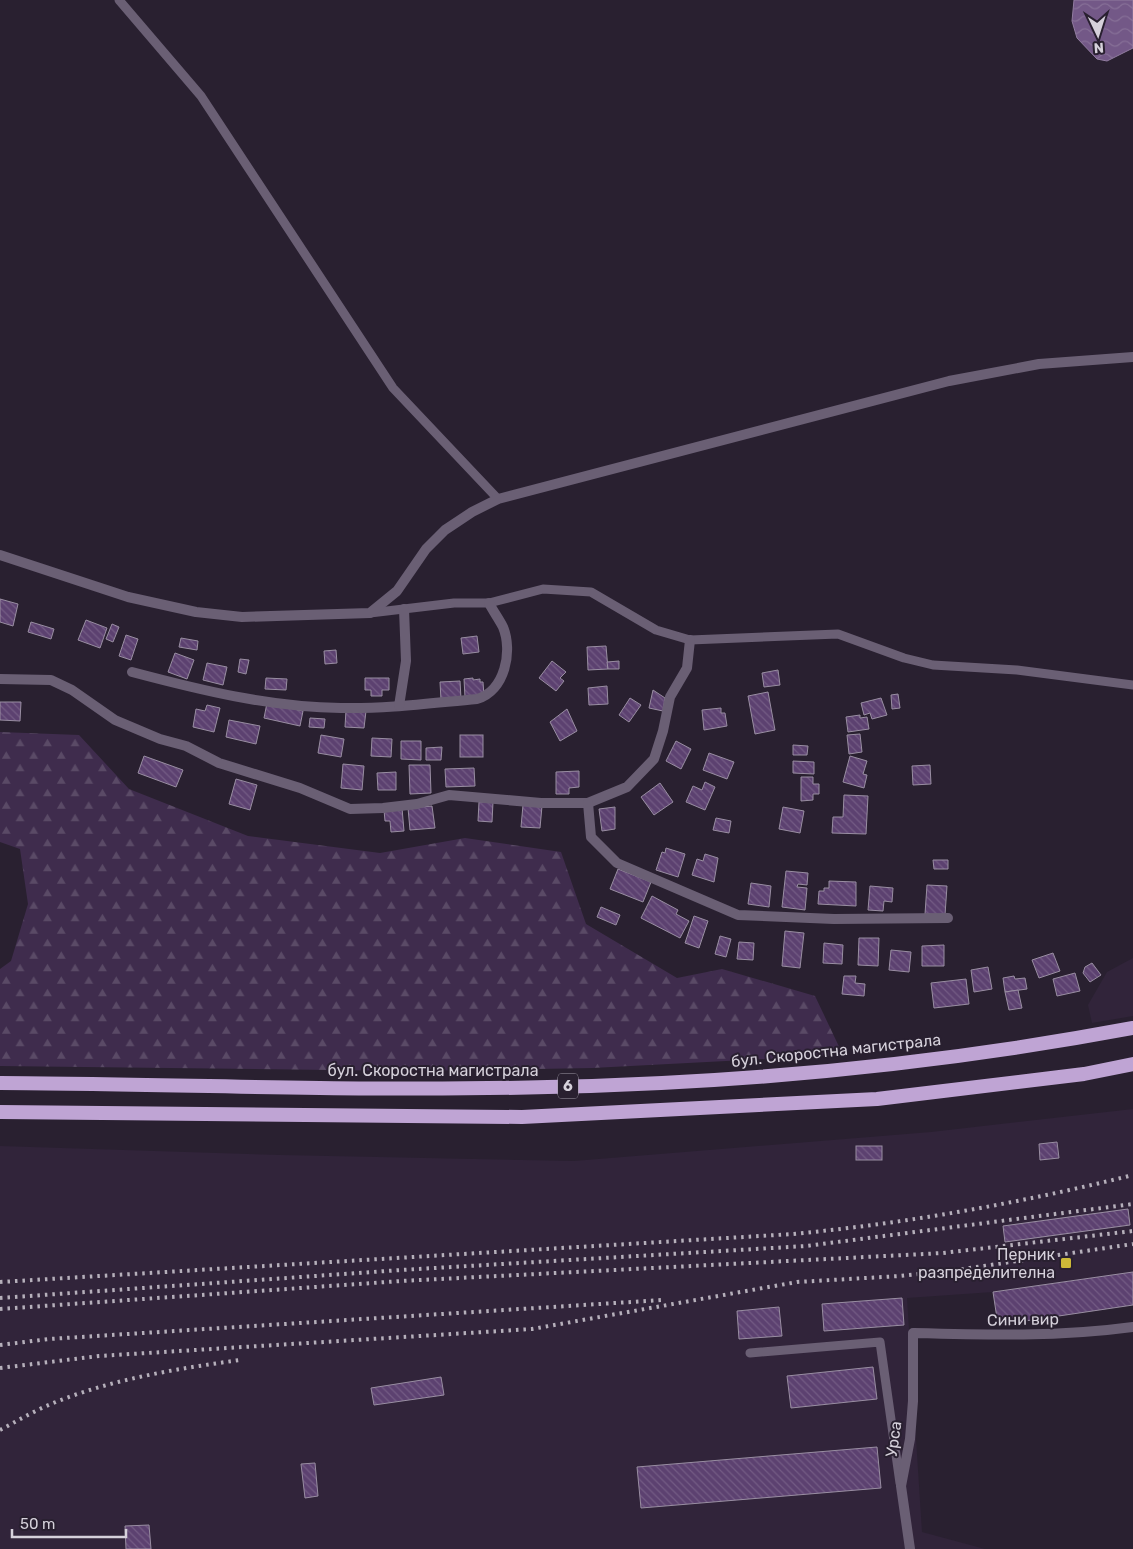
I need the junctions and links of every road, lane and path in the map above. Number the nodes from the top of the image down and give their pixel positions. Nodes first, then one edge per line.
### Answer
1 (119, 0) edge
2 (1133, 357) edge
3 (498, 499) junction
4 (0, 555) edge
5 (488, 603) junction
6 (404, 609) junction
7 (370, 613) junction
8 (690, 640) junction
9 (132, 672) dead end
10 (0, 679) edge
11 (1133, 685) edge
12 (399, 706) junction
13 (588, 803) junction
14 (948, 918) dead end
15 (1133, 1028) edge
16 (1133, 1064) edge
17 (0, 1083) edge
18 (0, 1112) edge
19 (1133, 1327) edge
20 (914, 1333) joint
21 (750, 1353) dead end
22 (901, 1486) junction
23 (910, 1549) edge

1 - 3 lane
2 - 3 street
3 - 7 street
4 - 7 street
5 - 6 lane
5 - 8 lane
5 - 12 street
6 - 7 lane
6 - 12 street
8 - 11 lane
8 - 13 street
9 - 12 street
10 - 13 street
13 - 14 street
15 - 17 highway, бул. Скоростна магистрала / 6
16 - 18 highway, 6
19 - 20 street, Сини вир
20 - 22 street, Урса
21 - 22 lane
22 - 23 street, Урса

